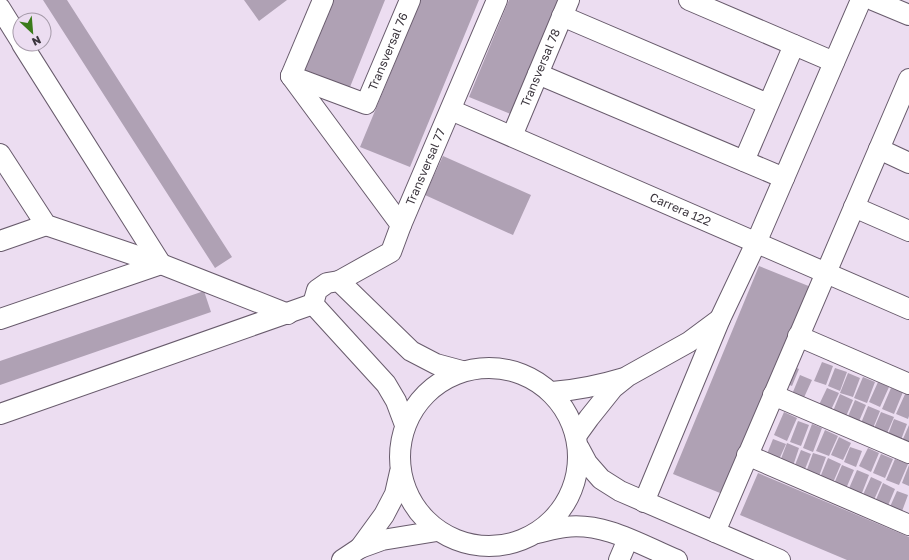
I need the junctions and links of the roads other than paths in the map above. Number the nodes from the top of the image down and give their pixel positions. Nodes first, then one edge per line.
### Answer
1 (323, 0) edge
2 (410, 0) edge
3 (497, 0) edge
4 (689, 0) edge
5 (860, 0) edge
6 (873, 0) edge
7 (0, 8) edge
8 (566, 8) edge
9 (909, 16) edge
10 (12, 27) edge
11 (794, 45) junction
12 (27, 52) edge
13 (834, 62) junction
14 (538, 74) junction
15 (291, 76) junction
16 (907, 87) edge
17 (768, 104) junction
18 (451, 110) junction
19 (512, 136) junction
20 (879, 150) junction
21 (0, 154) edge
22 (744, 161) junction
23 (909, 163) edge
24 (784, 178) junction
25 (854, 207) junction
26 (46, 225) junction
27 (401, 225) junction
28 (909, 231) edge
29 (0, 242) edge
30 (756, 243) junction
31 (161, 264) junction
32 (826, 273) junction
33 (339, 281) junction
34 (313, 304) junction
35 (909, 309) edge
36 (288, 314) junction
37 (0, 319) edge
38 (720, 319) junction
39 (798, 336) junction
40 (462, 371) junction
41 (628, 376) junction
42 (909, 384) edge
43 (552, 392) junction
44 (773, 395) junction
45 (0, 414) edge
46 (405, 425) junction
47 (577, 442) junction
48 (909, 453) edge
49 (747, 455) junction
50 (400, 472) junction
51 (644, 502) junction
52 (909, 525) edge
53 (437, 531) junction
54 (715, 532) junction
55 (536, 533) junction
56 (628, 539) junction
57 (360, 548) junction
58 (342, 560) edge
59 (619, 560) edge
60 (677, 560) edge
61 (780, 560) edge

1 - 15 street
2 - 15 street, Transversal 76
3 - 18 street, Transversal 77
4 - 11 street
5 - 13 street
6 - 9 street
7 - 10 street
8 - 14 street, Transversal 78
8 - 17 street
11 - 13 street
11 - 17 street
12 - 31 street
13 - 24 street
14 - 19 street, Transversal 78
14 - 22 street
15 - 27 street
16 - 20 street
17 - 22 street
18 - 19 street, Carrera 122
18 - 27 street, Transversal 77
19 - 30 street, Carrera 122
20 - 23 street
20 - 25 street
21 - 26 street
22 - 24 street
24 - 30 street
25 - 28 street
25 - 32 street
26 - 29 street
26 - 31 street
27 - 33 street, Transversal 77
30 - 32 street, Carrera 122
30 - 38 street
31 - 36 street
31 - 37 street
32 - 35 street, Carrera 122
32 - 39 street
33 - 34 street, Transversal 77
33 - 40 street
34 - 36 street
34 - 46 street
36 - 45 street
38 - 41 street
38 - 51 street
39 - 42 street
39 - 44 street
40 - 43 street
40 - 46 street
41 - 43 street
41 - 47 street
43 - 47 street
44 - 48 street
44 - 49 street
46 - 50 street
47 - 51 street
47 - 55 street
49 - 52 street
49 - 54 street
50 - 53 street
50 - 57 street
51 - 54 street
53 - 55 street
53 - 57 street
54 - 61 street
55 - 56 street
56 - 59 street
56 - 60 street
57 - 58 street

